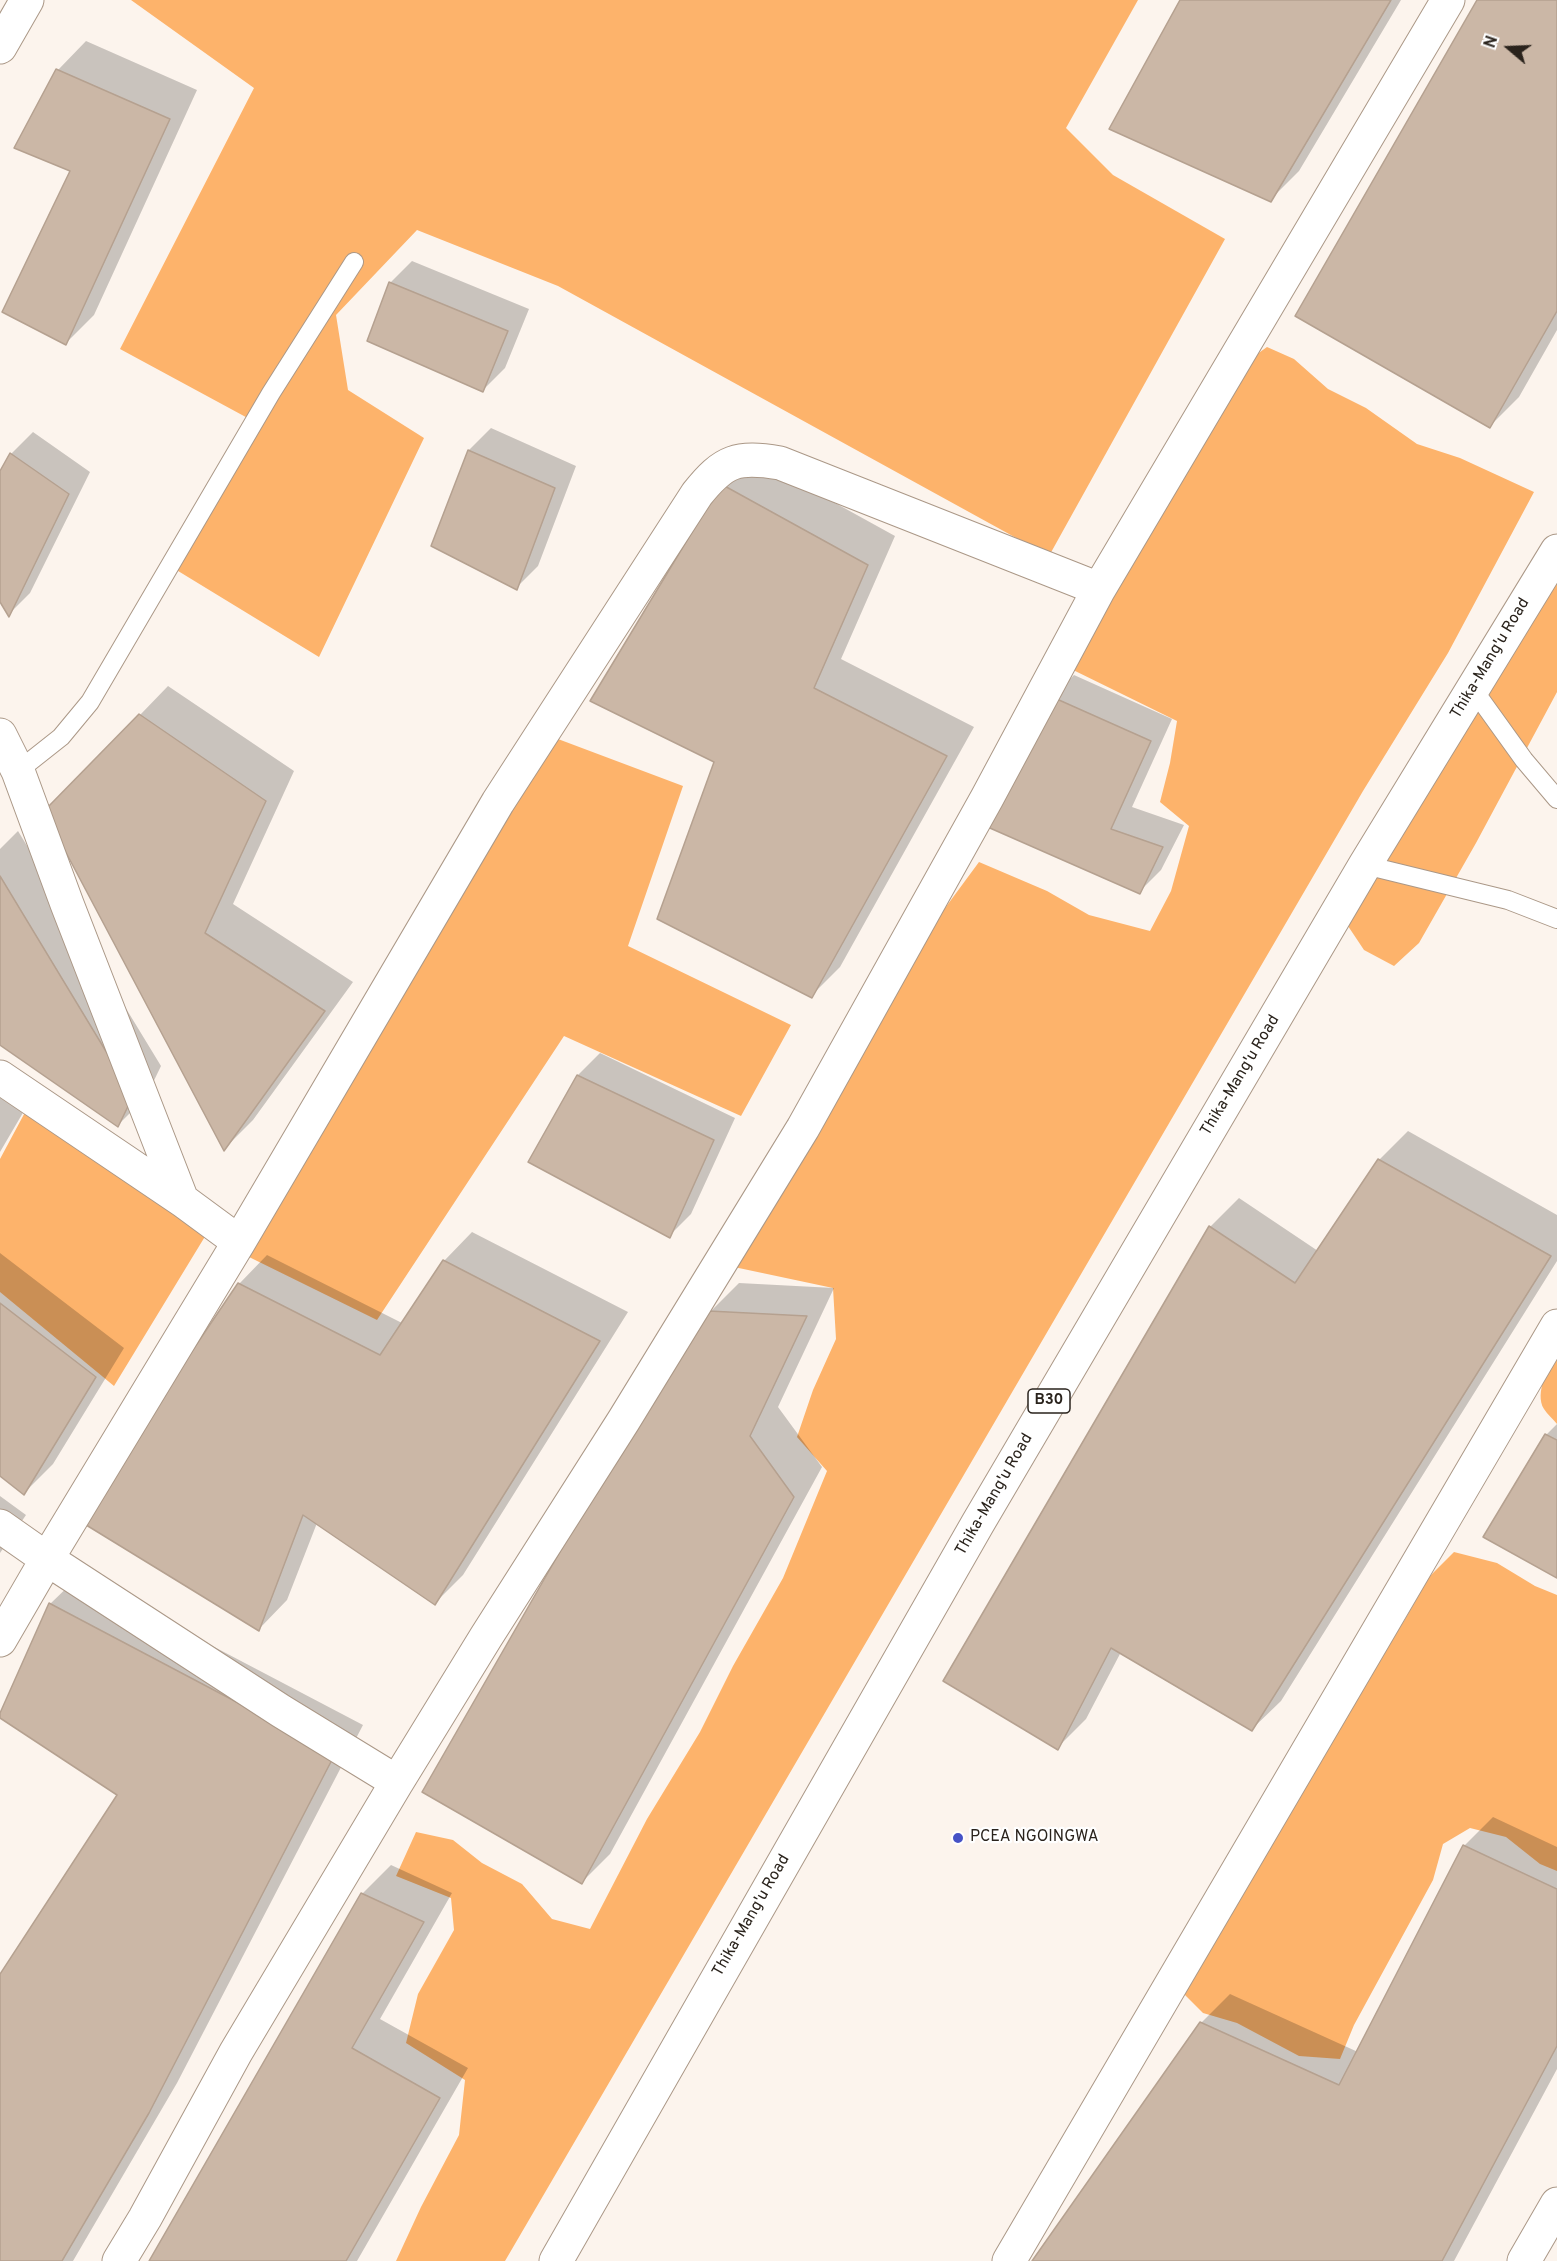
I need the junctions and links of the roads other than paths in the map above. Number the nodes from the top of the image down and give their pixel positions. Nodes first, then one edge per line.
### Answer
1 (27, 0) edge
2 (1448, 0) edge
3 (0, 47) edge
4 (354, 262) dead end
5 (1557, 550) edge
6 (1099, 589) junction
7 (1473, 689) junction
8 (0, 735) edge
9 (18, 771) junction
10 (1557, 799) edge
11 (1365, 865) junction
12 (1557, 919) edge
13 (0, 1077) edge
14 (182, 1200) junction
15 (239, 1242) junction
16 (1557, 1326) edge
17 (0, 1526) edge
18 (48, 1559) junction
19 (0, 1640) edge
20 (397, 1782) junction
21 (1557, 2204) edge
22 (119, 2261) edge
23 (556, 2261) edge
24 (1009, 2261) edge
25 (1524, 2261) edge

1 - 3 main road
2 - 6 main road
4 - 9 lane
5 - 7 main road, Thika-Mang'u Road / B30
6 - 15 main road
6 - 20 main road
7 - 10 lane
7 - 11 main road, Thika-Mang'u Road / B30
8 - 9 main road
9 - 14 main road
11 - 12 lane
11 - 23 main road, Thika-Mang'u Road / B30
13 - 14 main road
14 - 15 main road
15 - 18 main road
16 - 24 main road
17 - 18 main road
18 - 19 main road
18 - 20 main road
20 - 22 main road
21 - 25 main road

